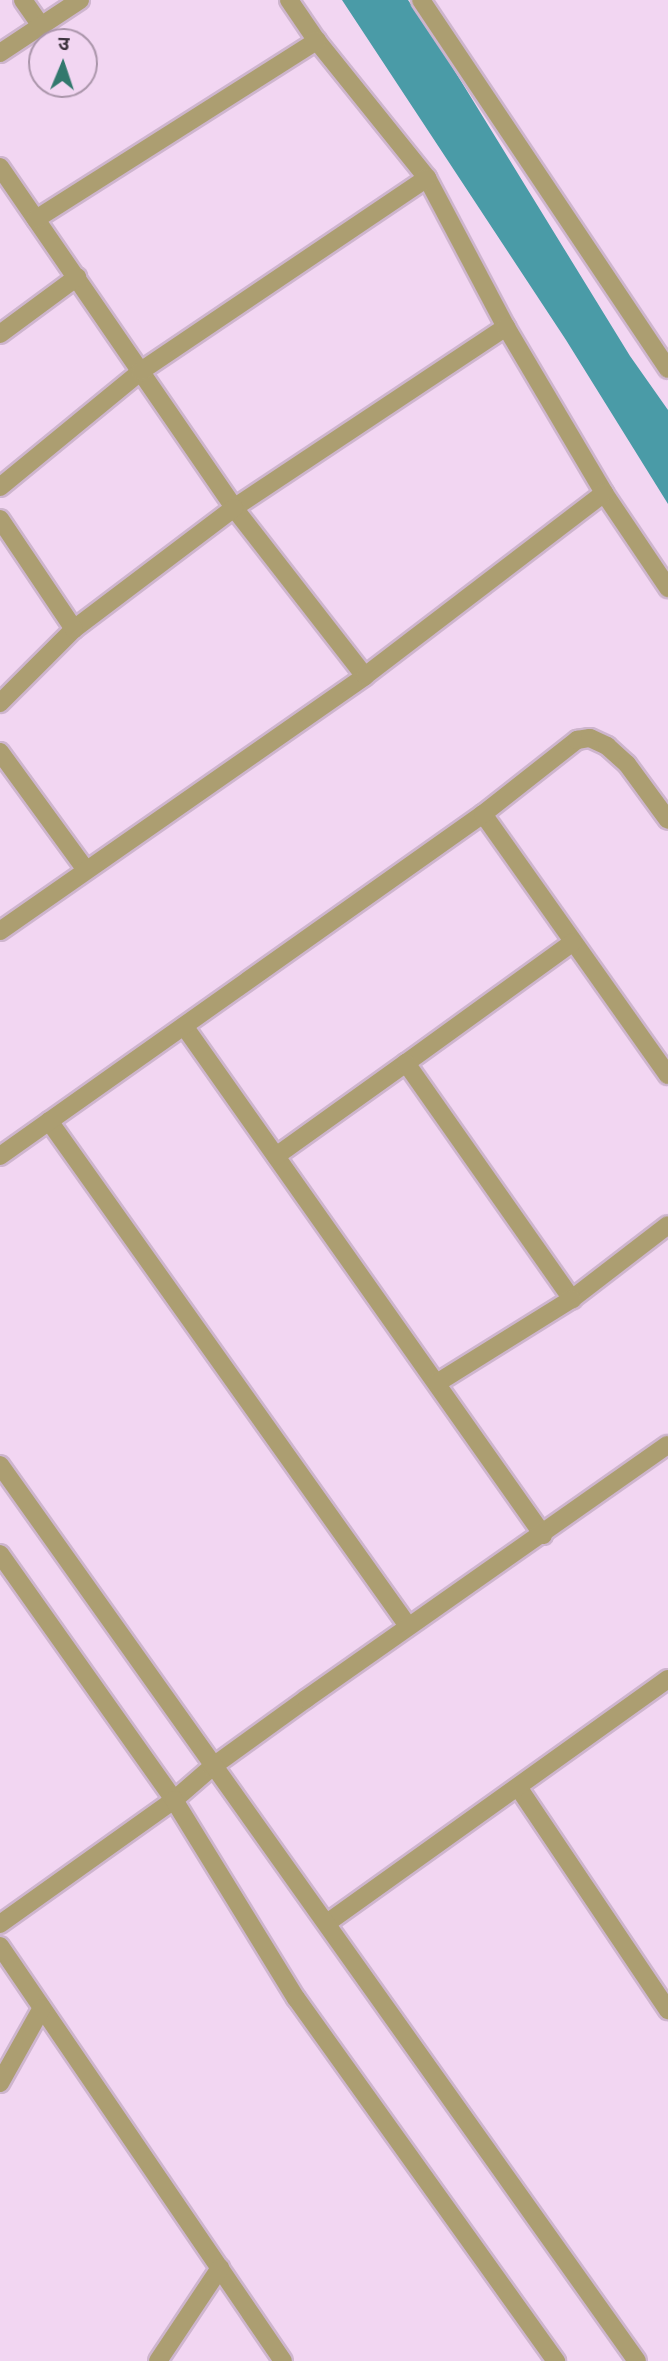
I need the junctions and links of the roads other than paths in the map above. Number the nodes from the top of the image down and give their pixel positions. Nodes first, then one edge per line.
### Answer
1 (23, 0) edge
2 (80, 0) edge
3 (289, 0) edge
4 (421, 0) edge
5 (41, 26) junction
6 (317, 41) junction
7 (0, 53) edge
8 (0, 167) edge
9 (427, 178) junction
10 (36, 219) junction
11 (77, 277) junction
12 (506, 327) junction
13 (0, 334) edge
14 (668, 369) edge
15 (141, 371) junction
16 (0, 487) edge
17 (604, 493) junction
18 (234, 508) junction
19 (0, 519) edge
20 (668, 588) edge
21 (74, 629) junction
22 (365, 677) junction
23 (0, 703) edge
24 (0, 752) edge
25 (483, 814) junction
26 (668, 820) edge
27 (86, 870) junction
28 (0, 931) edge
29 (573, 942) junction
30 (184, 1026) junction
31 (406, 1063) junction
32 (668, 1075) edge
33 (49, 1121) junction
34 (0, 1156) edge
35 (276, 1156) junction
36 (668, 1225) edge
37 (572, 1299) junction
38 (437, 1383) junction
39 (668, 1445) edge
40 (0, 1465) edge
41 (543, 1535) junction
42 (0, 1554) edge
43 (408, 1626) junction
44 (668, 1679) edge
45 (212, 1767) junction
46 (518, 1787) junction
47 (174, 1800) junction
48 (327, 1923) junction
49 (0, 1924) edge
50 (0, 1946) edge
51 (42, 2008) junction
52 (668, 2010) edge
53 (0, 2083) edge
54 (220, 2268) junction
55 (158, 2361) edge
56 (283, 2361) edge
57 (556, 2361) edge
58 (637, 2361) edge

1 - 5 street
2 - 5 street
3 - 6 street
4 - 14 street
5 - 7 street
6 - 9 street
6 - 10 street
8 - 10 street
9 - 12 street
9 - 15 street
10 - 11 street
11 - 13 street
11 - 15 street
12 - 17 street
12 - 18 street
15 - 16 street
15 - 18 street
17 - 20 street
17 - 22 street
18 - 21 street
18 - 22 street
19 - 21 street
21 - 23 street
22 - 27 street
24 - 27 street
25 - 26 street
25 - 29 street
25 - 30 street
27 - 28 street
29 - 31 street
29 - 32 street
30 - 33 street
30 - 35 street
31 - 35 street
31 - 37 street
33 - 34 street
33 - 43 street
35 - 38 street
36 - 37 street
37 - 38 street
38 - 41 street
39 - 41 street
40 - 45 street
41 - 43 street
42 - 47 street
43 - 45 street
44 - 46 street
45 - 47 street
45 - 48 street
46 - 48 street
46 - 52 street
47 - 49 street
47 - 57 street
48 - 58 street
50 - 51 street
51 - 53 street
51 - 54 street
54 - 55 street
54 - 56 street

